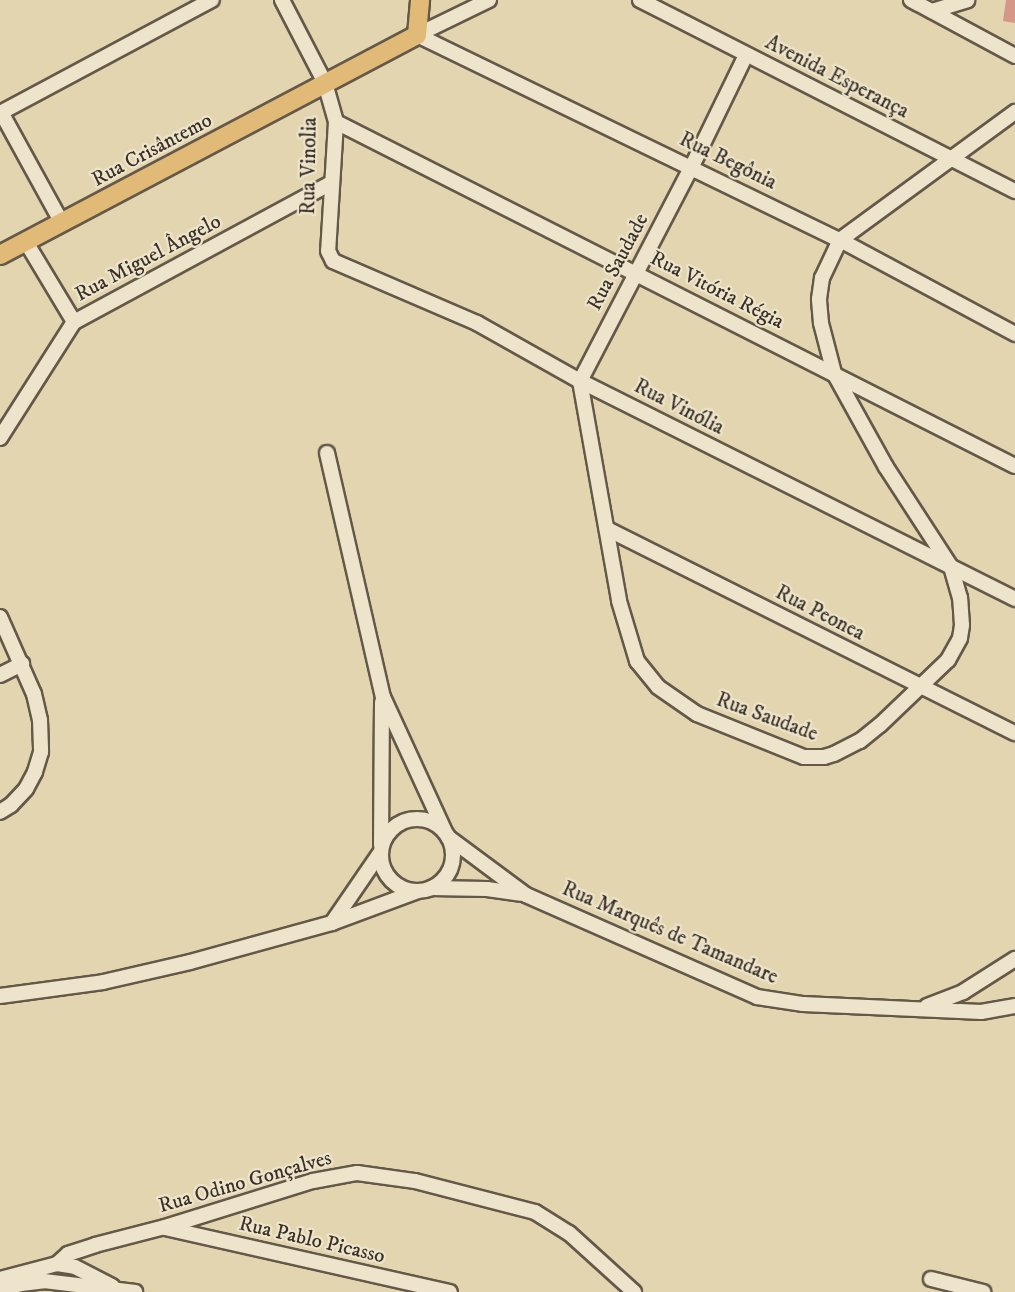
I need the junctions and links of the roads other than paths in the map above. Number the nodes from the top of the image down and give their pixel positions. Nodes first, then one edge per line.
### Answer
1 (212, 0) edge
2 (282, 0) edge
3 (420, 0) edge
4 (489, 0) edge
5 (640, 0) edge
6 (911, 0) edge
7 (967, 0) edge
8 (932, 11) junction
9 (417, 35) junction
10 (746, 56) junction
11 (1015, 56) edge
12 (325, 83) junction
13 (1015, 112) edge
14 (1, 113) edge
15 (336, 122) junction
16 (952, 158) junction
17 (692, 166) junction
18 (331, 183) junction
19 (1015, 191) edge
20 (62, 223) junction
21 (840, 240) junction
22 (26, 242) junction
23 (328, 251) joint
24 (0, 255) edge
25 (636, 273) junction
26 (74, 322) junction
27 (1015, 334) edge
28 (834, 373) junction
29 (580, 381) junction
30 (0, 438) edge
31 (327, 453) dead end
32 (1015, 466) edge
33 (607, 529) junction
34 (951, 567) junction
35 (1015, 599) edge
36 (0, 617) edge
37 (22, 664) junction
38 (0, 675) edge
39 (920, 686) junction
40 (382, 697) junction
41 (1015, 733) edge
42 (0, 813) edge
43 (447, 834) junction
44 (380, 850) junction
45 (425, 890) junction
46 (526, 895) junction
47 (332, 923) junction
48 (1015, 959) edge
49 (974, 985) junction
50 (0, 996) edge
51 (1015, 1006) edge
52 (920, 1009) junction
53 (981, 1012) junction
54 (165, 1227) junction
55 (57, 1264) junction
56 (75, 1268) junction
57 (0, 1279) edge
58 (931, 1279) dead end
59 (62, 1283) junction
60 (117, 1288) junction
61 (421, 1289) edge
62 (0, 1290) edge
63 (135, 1292) edge
64 (450, 1292) edge
65 (634, 1292) edge
66 (983, 1292) edge

1 - 14 street
2 - 12 street, Rua Vinolia
3 - 9 main road
4 - 9 street
5 - 10 street, Avenida Esperança
6 - 8 street
7 - 8 street
8 - 11 street
9 - 12 main road, Rua Crisântemo
9 - 17 street, Rua Begônia
10 - 16 street, Avenida Esperança
10 - 17 street, Rua Saudade
12 - 15 street, Rua Vinolia
12 - 20 main road, Rua Crisântemo
13 - 16 street, Rua Saudade
14 - 20 street
15 - 18 street, Rua Vinolia
15 - 25 street, Rua Vitória Régia
16 - 19 street, Avenida Esperança
16 - 21 street, Rua Saudade
17 - 21 street, Rua Begônia
17 - 25 street, Rua Saudade
18 - 23 street, Rua Vinolia
18 - 26 street, Rua Miguel Ângelo
20 - 22 main road, Rua Crisântemo
21 - 27 street, Rua Begônia
21 - 28 street, Rua Saudade
22 - 24 main road, Rua Crisântemo
22 - 26 street
23 - 29 street, Rua Vinólia
25 - 28 street, Rua Vitória Régia
25 - 29 street, Rua Saudade
26 - 30 street, Rua Miguel Ângelo
28 - 32 street, Rua Vitória Régia
28 - 34 street, Rua Saudade
29 - 33 street, Rua Saudade
29 - 34 street, Rua Vinólia
31 - 40 street, Rua Marquês de Tamandare
33 - 39 street, Rua Peonea
33 - 39 street, Rua Saudade
34 - 35 street, Rua Vinólia
34 - 39 street, Rua Saudade
36 - 37 street
37 - 38 street
37 - 42 street
39 - 41 street, Rua Peonea
40 - 43 street, Rua Marquês de Tamandare
40 - 44 street, Rua Marquês de Tamandare
43 - 44 street
43 - 45 street
43 - 46 street, Rua Marquês de Tamandare
44 - 45 street
44 - 47 street
45 - 46 street, Rua Marquês de Tamandare
45 - 47 street, Rua Marquês de Tamandare
46 - 52 street, Rua Marquês de Tamandare
47 - 50 street, Rua Marquês de Tamandare
48 - 49 street
49 - 52 street
49 - 53 street
51 - 53 street, Rua Marquês de Tamandare
52 - 53 street, Rua Marquês de Tamandare
54 - 55 street, Rua Odino Gonçalves
54 - 61 street, Rua Pablo Picasso
54 - 65 street, Rua Odino Gonçalves
55 - 56 street
55 - 57 street
55 - 59 street
56 - 59 street
56 - 60 street
58 - 66 street
59 - 60 street
59 - 62 street
60 - 63 street
61 - 64 street, Rua Pablo Picasso

